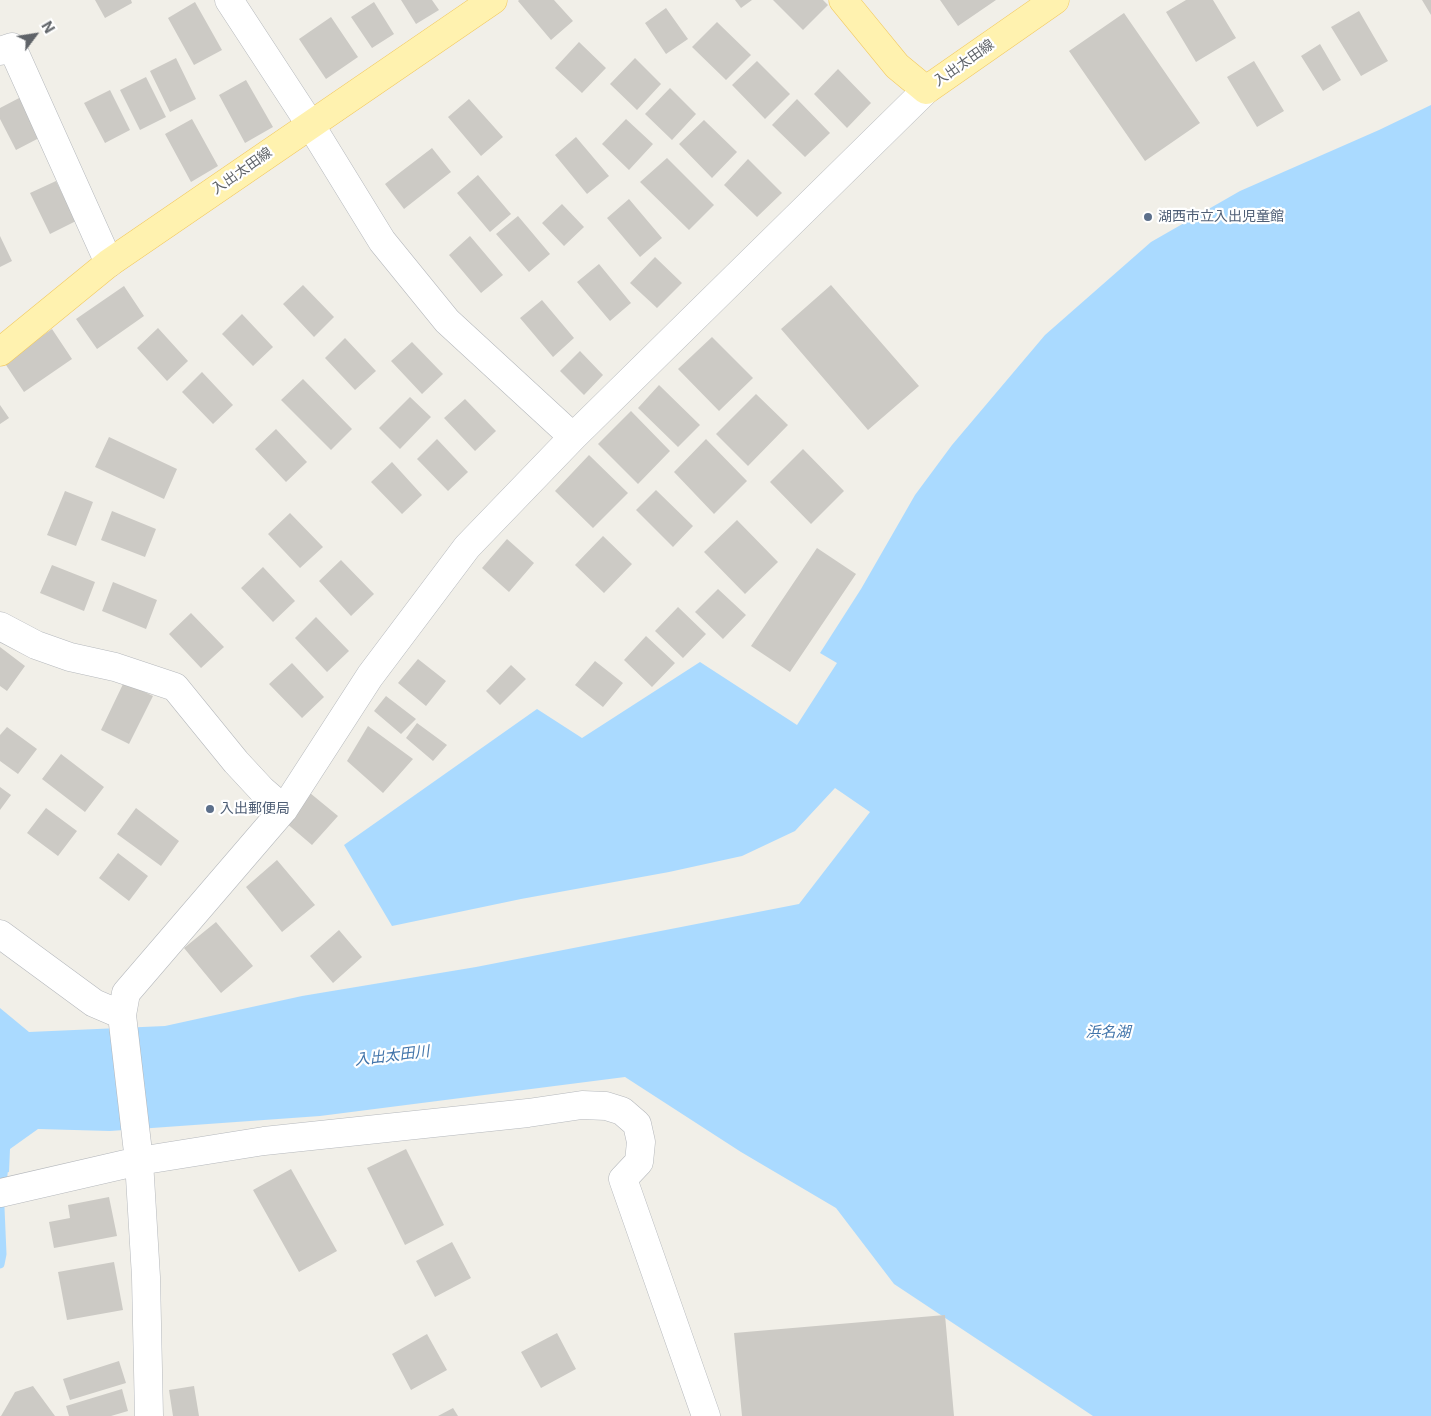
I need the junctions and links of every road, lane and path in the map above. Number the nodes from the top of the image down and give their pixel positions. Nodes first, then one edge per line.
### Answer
1 (229, 0) edge
2 (493, 0) edge
3 (843, 0) edge
4 (1055, 0) edge
5 (0, 51) edge
6 (926, 90) junction
7 (310, 124) junction
8 (109, 263) junction
9 (0, 352) edge
10 (573, 436) junction
11 (0, 626) edge
12 (284, 808) junction
13 (0, 934) edge
14 (122, 1015) junction
15 (139, 1161) junction
16 (0, 1193) edge
17 (149, 1416) edge
18 (706, 1416) edge

1 - 7 street
2 - 7 main road, 入出太田線
3 - 6 main road, 入出太田線
4 - 6 main road, 入出太田線
5 - 8 street
6 - 10 street
7 - 8 main road, 入出太田線
7 - 10 street
8 - 9 main road, 入出太田線
10 - 12 street
11 - 12 street
12 - 14 street
13 - 14 street
14 - 15 street
15 - 16 street
15 - 17 street
15 - 18 street

